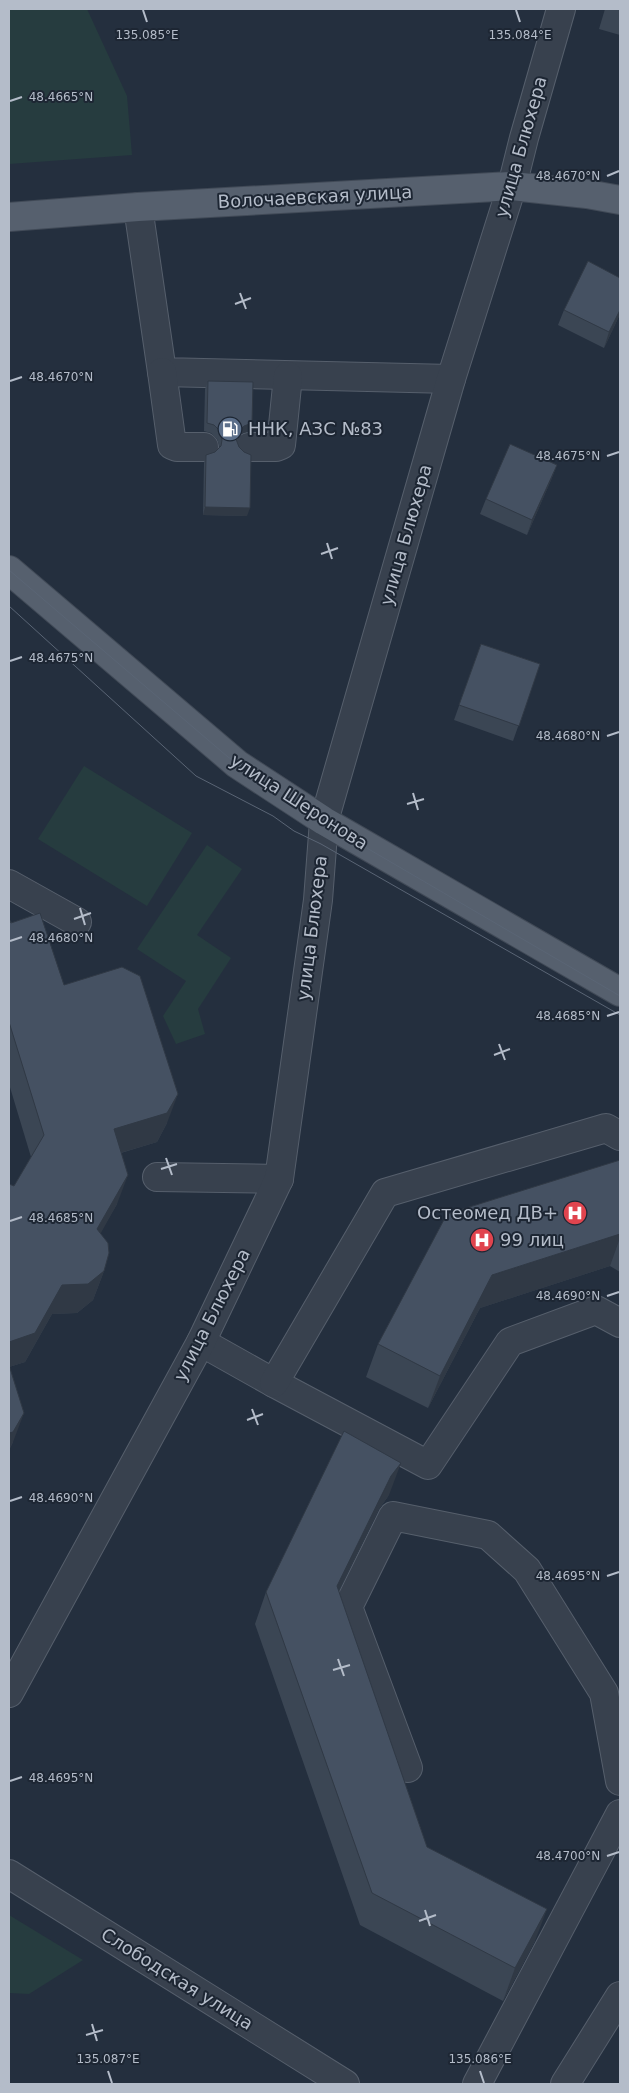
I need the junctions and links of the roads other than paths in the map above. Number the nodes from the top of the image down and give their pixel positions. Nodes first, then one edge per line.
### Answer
1 (561, 9) edge
2 (512, 186) junction
3 (620, 200) edge
4 (138, 206) junction
5 (9, 217) edge
6 (162, 372) junction
7 (288, 376) junction
8 (451, 380) junction
9 (204, 447) dead end
10 (249, 447) dead end
11 (9, 570) edge
12 (324, 821) junction
13 (9, 884) edge
14 (77, 922) dead end
15 (620, 992) edge
16 (620, 1136) edge
17 (157, 1177) dead end
18 (279, 1179) junction
19 (620, 1322) edge
20 (201, 1342) junction
21 (274, 1383) junction
22 (9, 1693) edge
23 (408, 1768) dead end
24 (620, 1782) edge
25 (620, 1814) edge
26 (9, 1874) edge
27 (620, 1996) edge
28 (345, 2084) edge
29 (477, 2084) edge
30 (566, 2084) edge

1 - 2 street, улица Блюхера
2 - 3 main road, Волочаевская улица
2 - 4 main road, Волочаевская улица
2 - 8 street, улица Блюхера
4 - 5 main road, Волочаевская улица
4 - 6 street
6 - 7 street
6 - 9 street
7 - 8 street
7 - 10 street
8 - 12 street, улица Блюхера
11 - 12 main road, улица Шеронова
12 - 15 main road, улица Шеронова
12 - 18 street, улица Блюхера
13 - 14 street
16 - 21 street
17 - 18 street
18 - 20 street, улица Блюхера
19 - 21 street
20 - 21 street
20 - 22 street, улица Блюхера
23 - 24 street
25 - 29 street
26 - 28 street, Слободская улица
27 - 30 street

